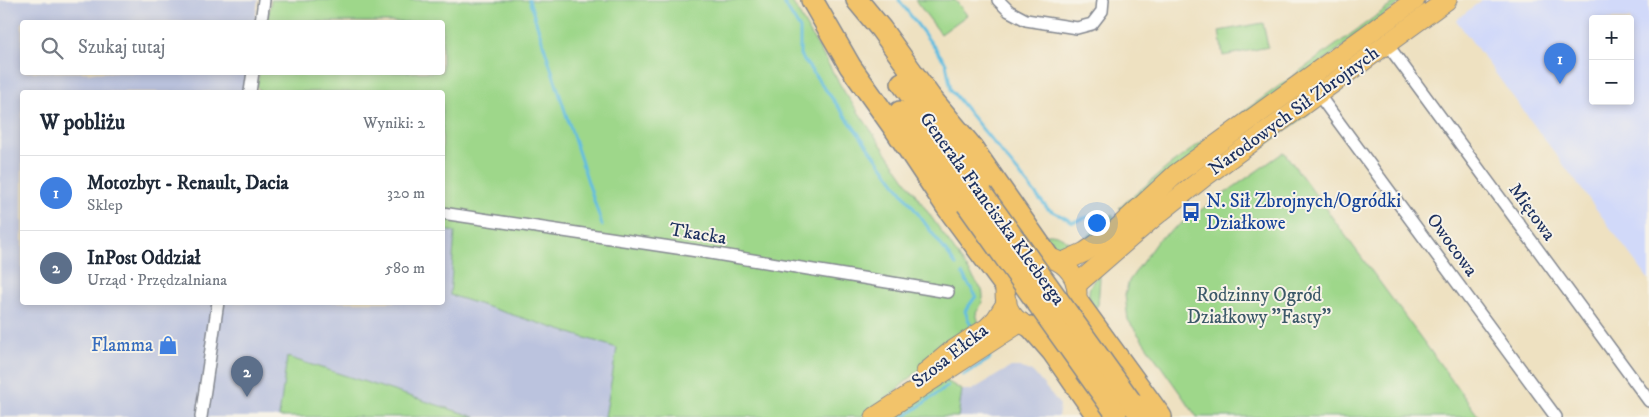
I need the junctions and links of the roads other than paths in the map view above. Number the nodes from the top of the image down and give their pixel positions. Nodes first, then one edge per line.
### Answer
1 (264, 0) edge
2 (812, 0) edge
3 (820, 0) edge
4 (842, 0) edge
5 (857, 0) edge
6 (998, 0) edge
7 (1103, 0) edge
8 (1415, 0) edge
9 (1447, 0) edge
10 (261, 20) edge
11 (1387, 44) junction
12 (253, 75) edge
13 (250, 90) edge
14 (1318, 94) junction
15 (1190, 164) junction
16 (1203, 178) junction
17 (975, 199) junction
18 (445, 213) edge
19 (1055, 260) junction
20 (948, 292) dead end
21 (1076, 292) junction
22 (1006, 295) junction
23 (218, 305) edge
24 (1026, 325) junction
25 (948, 361) junction
26 (1649, 400) edge
27 (882, 412) edge
28 (1122, 413) edge
29 (201, 417) edge
30 (1161, 417) edge
31 (1556, 417) edge

1 - 10 street
2 - 22 highway
3 - 17 highway, Generała Franciszka Kleeberga
4 - 17 highway, Generała Franciszka Kleeberga
5 - 19 highway
6 - 7 street
8 - 15 main road, Narodowych Sił Zbrojnych
9 - 11 main road, Narodowych Sił Zbrojnych
11 - 14 main road, Narodowych Sił Zbrojnych
11 - 26 street, Miętowa
12 - 13 street
14 - 16 main road, Narodowych Sił Zbrojnych
14 - 31 street, Owocowa
15 - 16 main road
15 - 19 main road, Narodowych Sił Zbrojnych
16 - 21 main road, Narodowych Sił Zbrojnych
17 - 28 highway, Generała Franciszka Kleeberga, bridge
18 - 20 street, Tkacka
19 - 21 main road
19 - 22 main road
21 - 24 main road
21 - 30 highway
22 - 24 main road
22 - 25 main road, Szosa Ełcka
23 - 29 street
24 - 25 main road, Szosa Ełcka
24 - 28 highway
25 - 27 main road, Szosa Ełcka

